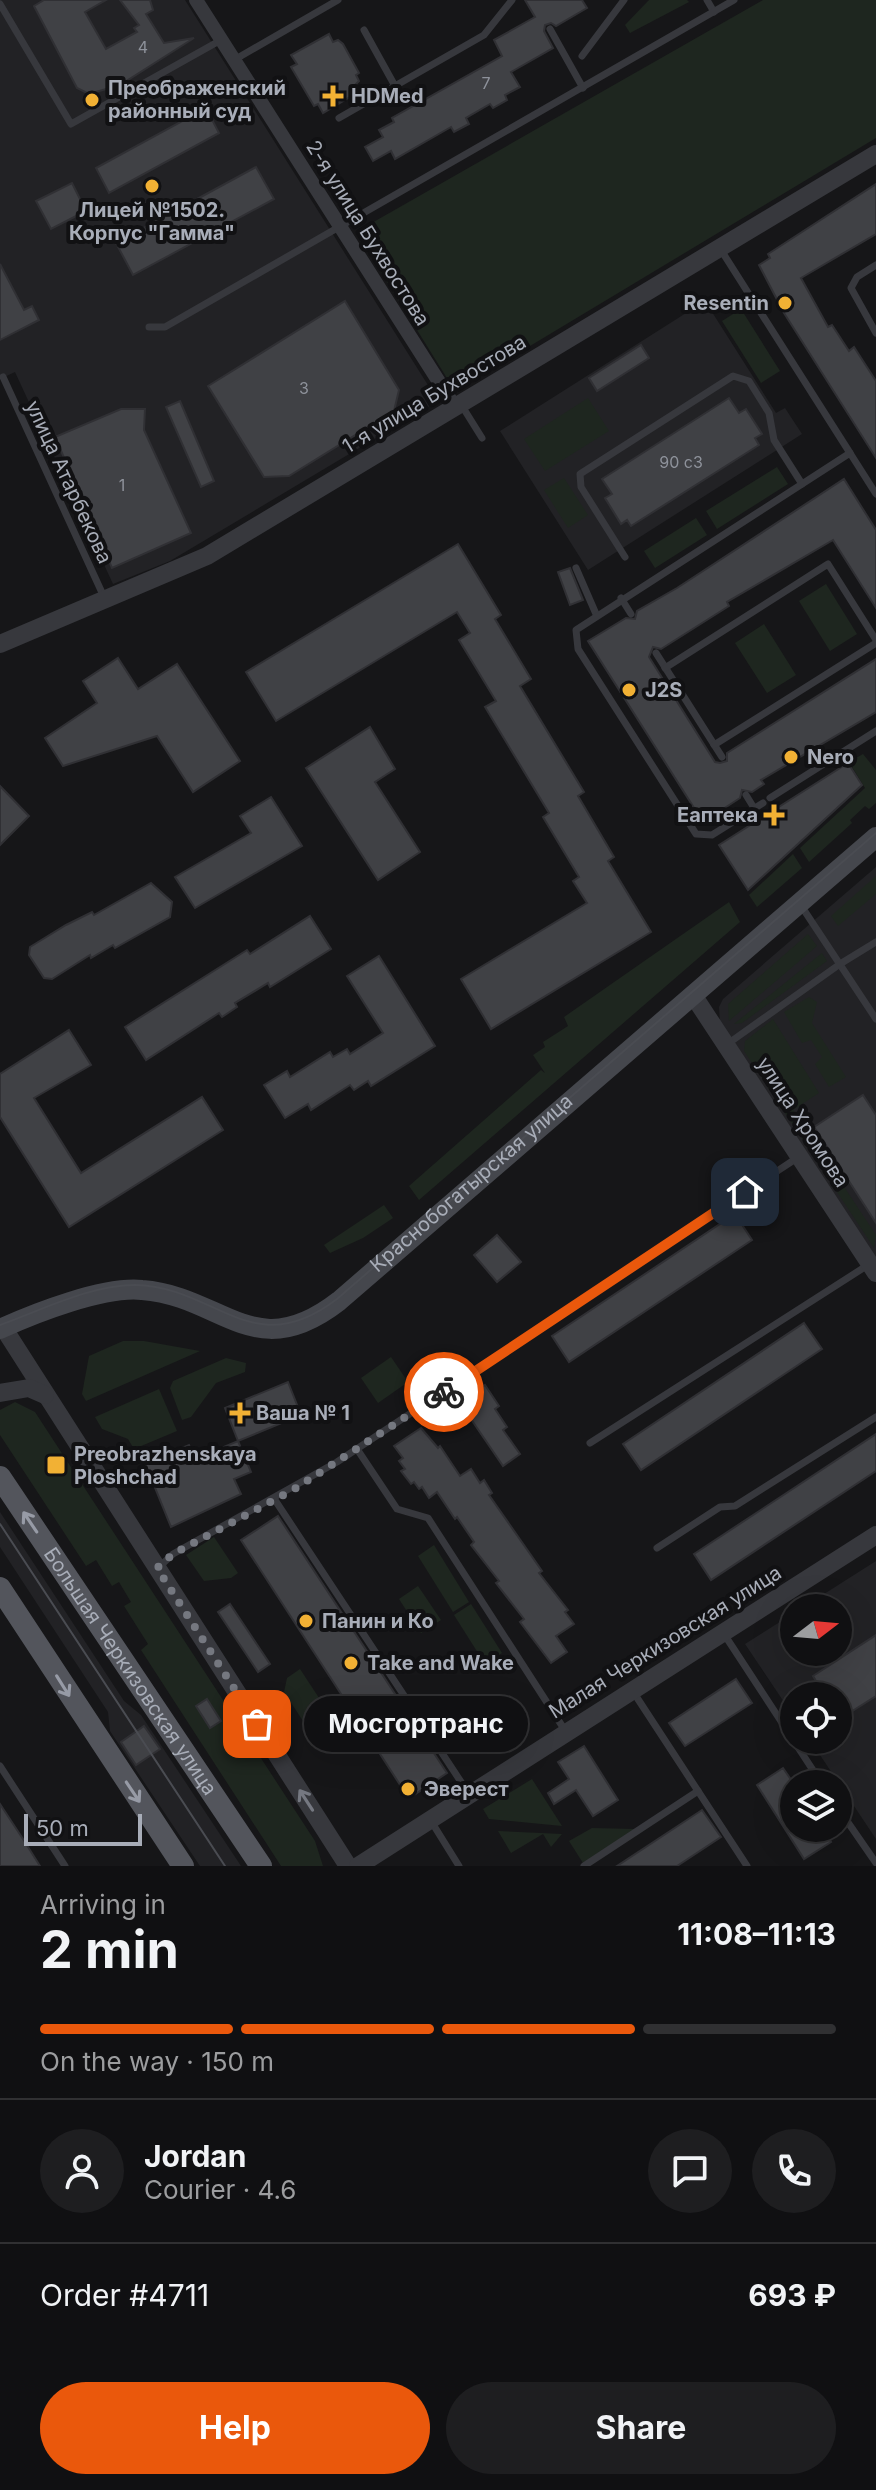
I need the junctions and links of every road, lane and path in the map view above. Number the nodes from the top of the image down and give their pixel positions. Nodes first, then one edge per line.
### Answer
1 (196, 0) edge
2 (338, 0) edge
3 (512, 0) edge
4 (624, 0) edge
5 (707, 0) edge
6 (734, 0) edge
7 (0, 4) edge
8 (714, 12) junction
9 (550, 29) dead end
10 (364, 30) dead end
11 (221, 40) junction
12 (582, 56) dead end
13 (234, 60) junction
14 (395, 86) junction
15 (583, 88) junction
16 (339, 118) dead end
17 (876, 154) edge
18 (340, 225) junction
19 (720, 248) junction
20 (876, 265) edge
21 (149, 327) dead end
22 (876, 333) edge
23 (3, 377) dead end
24 (458, 406) junction
25 (482, 438) dead end
26 (850, 453) junction
27 (802, 484) junction
28 (876, 494) edge
29 (625, 557) dead end
30 (576, 568) dead end
31 (621, 598) junction
32 (106, 600) junction
33 (596, 614) junction
34 (631, 614) dead end
35 (876, 641) edge
36 (0, 644) edge
37 (656, 653) dead end
38 (665, 668) junction
39 (876, 731) edge
40 (714, 745) junction
41 (722, 757) dead end
42 (746, 795) dead end
43 (754, 808) junction
44 (876, 837) edge
45 (799, 903) junction
46 (876, 942) edge
47 (840, 964) junction
48 (693, 995) junction
49 (876, 1019) edge
50 (726, 1045) junction
51 (799, 1157) junction
52 (873, 1268) edge
53 (1, 1327) edge
54 (0, 1393) edge
55 (45, 1395) junction
56 (876, 1417) edge
57 (590, 1443) dead end
58 (357, 1449) junction
59 (0, 1477) edge
60 (275, 1500) junction
61 (876, 1535) edge
62 (657, 1548) dead end
63 (157, 1568) junction
64 (0, 1588) edge
65 (723, 1632) junction
66 (632, 1690) junction
67 (566, 1732) junction
68 (0, 1766) edge
69 (813, 1770) edge
70 (698, 1791) junction
71 (469, 1794) junction
72 (430, 1819) junction
73 (852, 1828) edge
74 (876, 1863) edge
75 (65, 1866) edge
76 (183, 1866) edge
77 (261, 1866) edge
78 (348, 1866) edge
79 (358, 1866) edge
80 (459, 1866) edge
81 (584, 1866) edge
82 (747, 1866) edge

1 - 11 street, 2-я улица Бухвостова
2 - 13 lane
3 - 14 lane
4 - 12 lane
5 - 8 lane
6 - 8 lane
7 - 11 lane
8 - 15 lane
9 - 15 lane
10 - 14 lane
11 - 13 street, 2-я улица Бухвостова
13 - 18 street, 2-я улица Бухвостова
14 - 16 lane
15 - 18 lane
17 - 19 street, 1-я улица Бухвостова
18 - 21 lane
18 - 24 street, 2-я улица Бухвостова
19 - 24 street, 1-я улица Бухвостова
19 - 26 lane
20 - 22 lane
23 - 32 lane, улица Атарбекова
24 - 25 lane
24 - 32 street, 1-я улица Бухвостова
26 - 27 lane
26 - 28 lane
27 - 29 lane
27 - 31 lane
30 - 33 lane
31 - 33 lane
31 - 34 lane
32 - 36 street, 1-я улица Бухвостова
33 - 43 lane
35 - 38 lane
35 - 40 lane
37 - 38 lane
38 - 40 lane
39 - 43 lane
40 - 41 lane
42 - 43 lane
44 - 45 main road, Краснобогатырская улица
45 - 47 lane
45 - 48 main road, Краснобогатырская улица
46 - 47 lane
47 - 49 lane
47 - 50 lane
48 - 50 street, улица Хромова
48 - 53 main road, Краснобогатырская улица
50 - 51 street, улица Хромова
51 - 52 street, улица Хромова
51 - 58 lane
52 - 57 lane
53 - 55 street
54 - 55 street
55 - 63 street
56 - 62 lane
58 - 60 lane
58 - 67 lane
77 -> 59 main road, Большая Черкизовская улица
60 - 63 lane
60 - 71 lane
61 - 65 street, Малая Черкизовская улица
78 -> 63 street
64 -> 76 main road
65 - 66 street, Малая Черкизовская улица
65 - 69 lane
66 - 67 street, Малая Черкизовская улица
66 - 70 lane
67 - 71 street, Малая Черкизовская улица
68 - 75 lane
70 - 81 lane
70 - 82 lane
71 - 72 street, Малая Черкизовская улица
72 - 79 street, Малая Черкизовская улица
72 - 80 lane
73 - 74 lane

